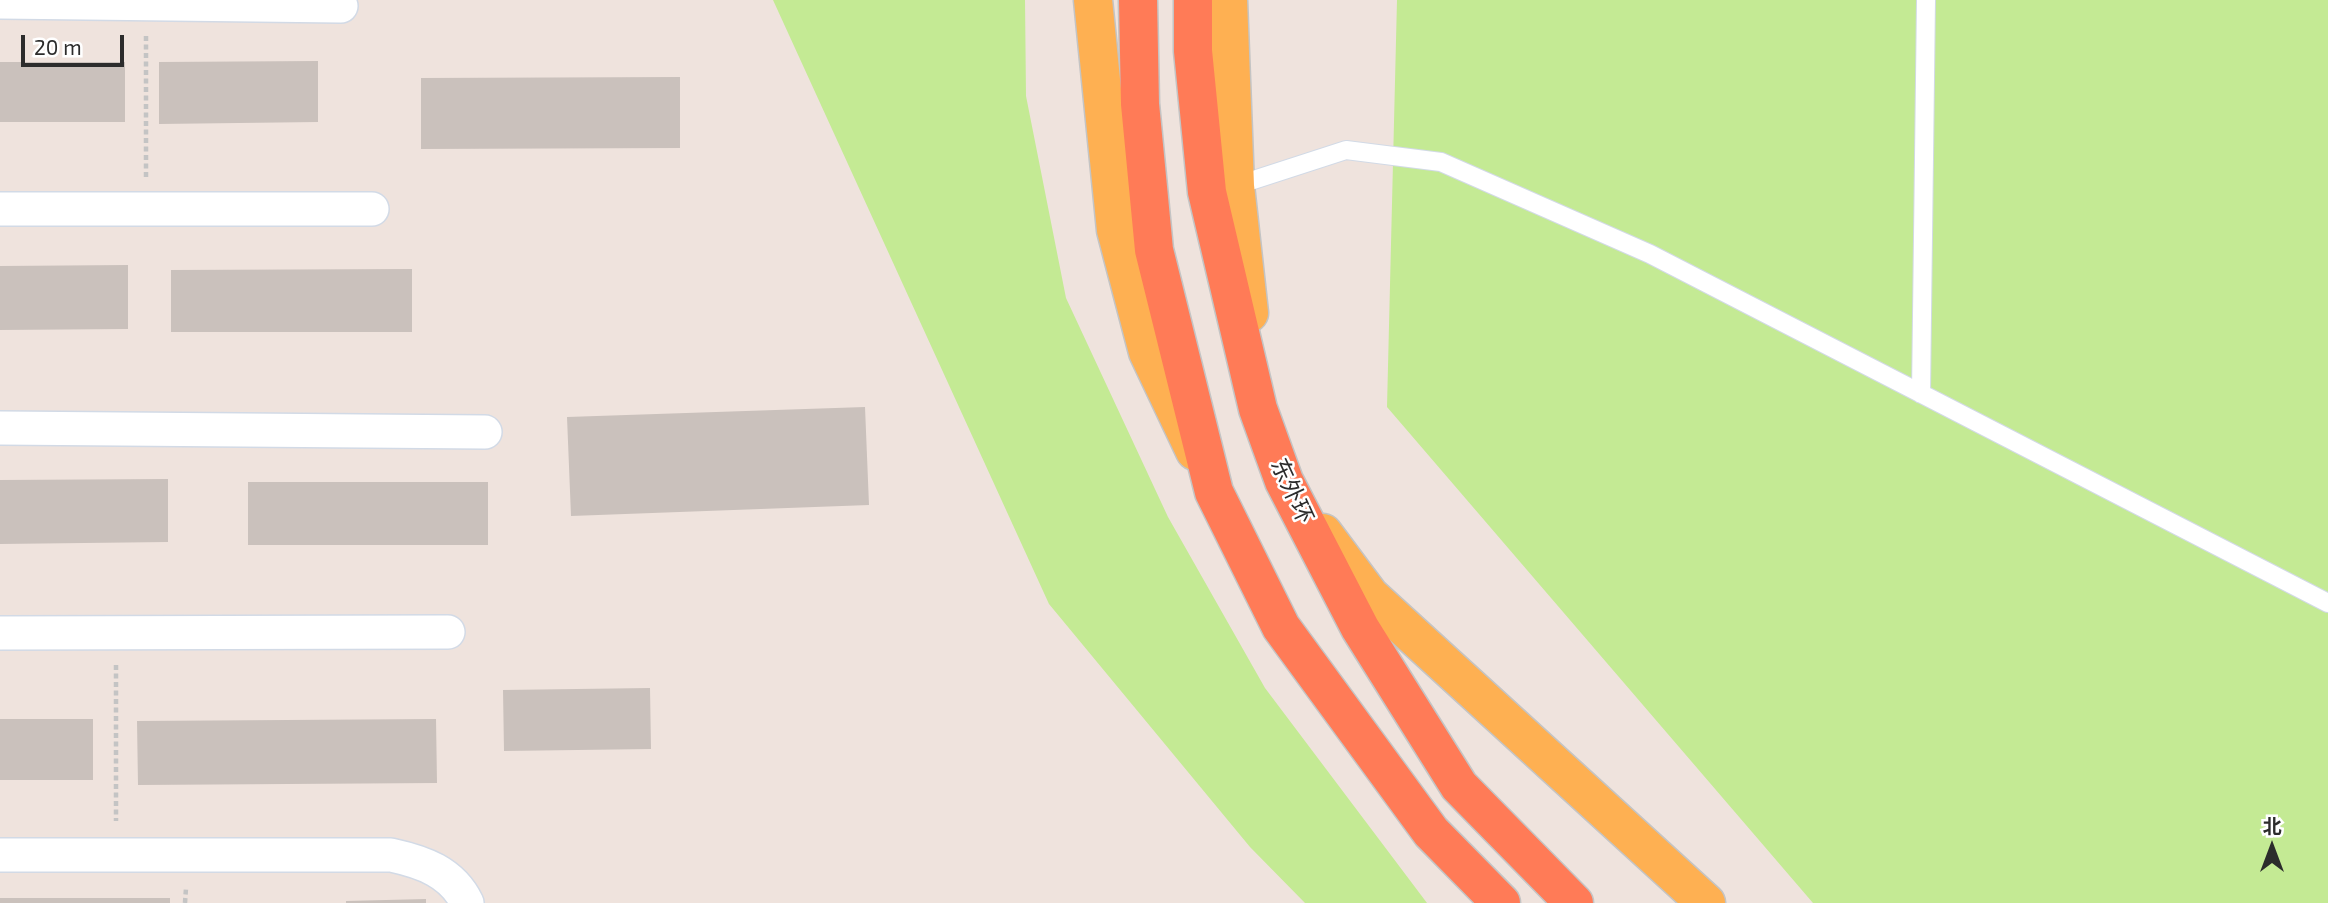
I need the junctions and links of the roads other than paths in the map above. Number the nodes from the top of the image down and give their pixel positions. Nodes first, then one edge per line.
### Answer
1 (1093, 0) edge
2 (1138, 0) edge
3 (1194, 0) edge
4 (1227, 0) edge
5 (1926, 0) edge
6 (0, 2) edge
7 (341, 6) dead end
8 (1236, 186) junction
9 (0, 209) edge
10 (372, 209) dead end
11 (1921, 394) junction
12 (1258, 410) junction
13 (0, 428) edge
14 (485, 432) dead end
15 (1284, 481) junction
16 (1214, 492) junction
17 (2328, 603) edge
18 (448, 632) dead end
19 (0, 633) edge
20 (1431, 832) junction
21 (0, 855) edge
22 (467, 903) edge
23 (1489, 903) edge
24 (1501, 903) edge
25 (1574, 903) edge
26 (1706, 903) edge

1 - 16 main road
2 - 16 highway
3 - 12 highway, 东外环
4 - 8 main road
5 - 11 lane
6 - 7 street
8 - 11 lane
8 - 12 main road
9 - 10 street
11 - 17 lane
12 - 15 highway, 东外环
13 - 14 street
15 - 25 highway, 东外环
15 - 26 main road
16 - 20 highway
18 - 19 street
20 - 23 main road
20 - 24 highway
21 - 22 street

